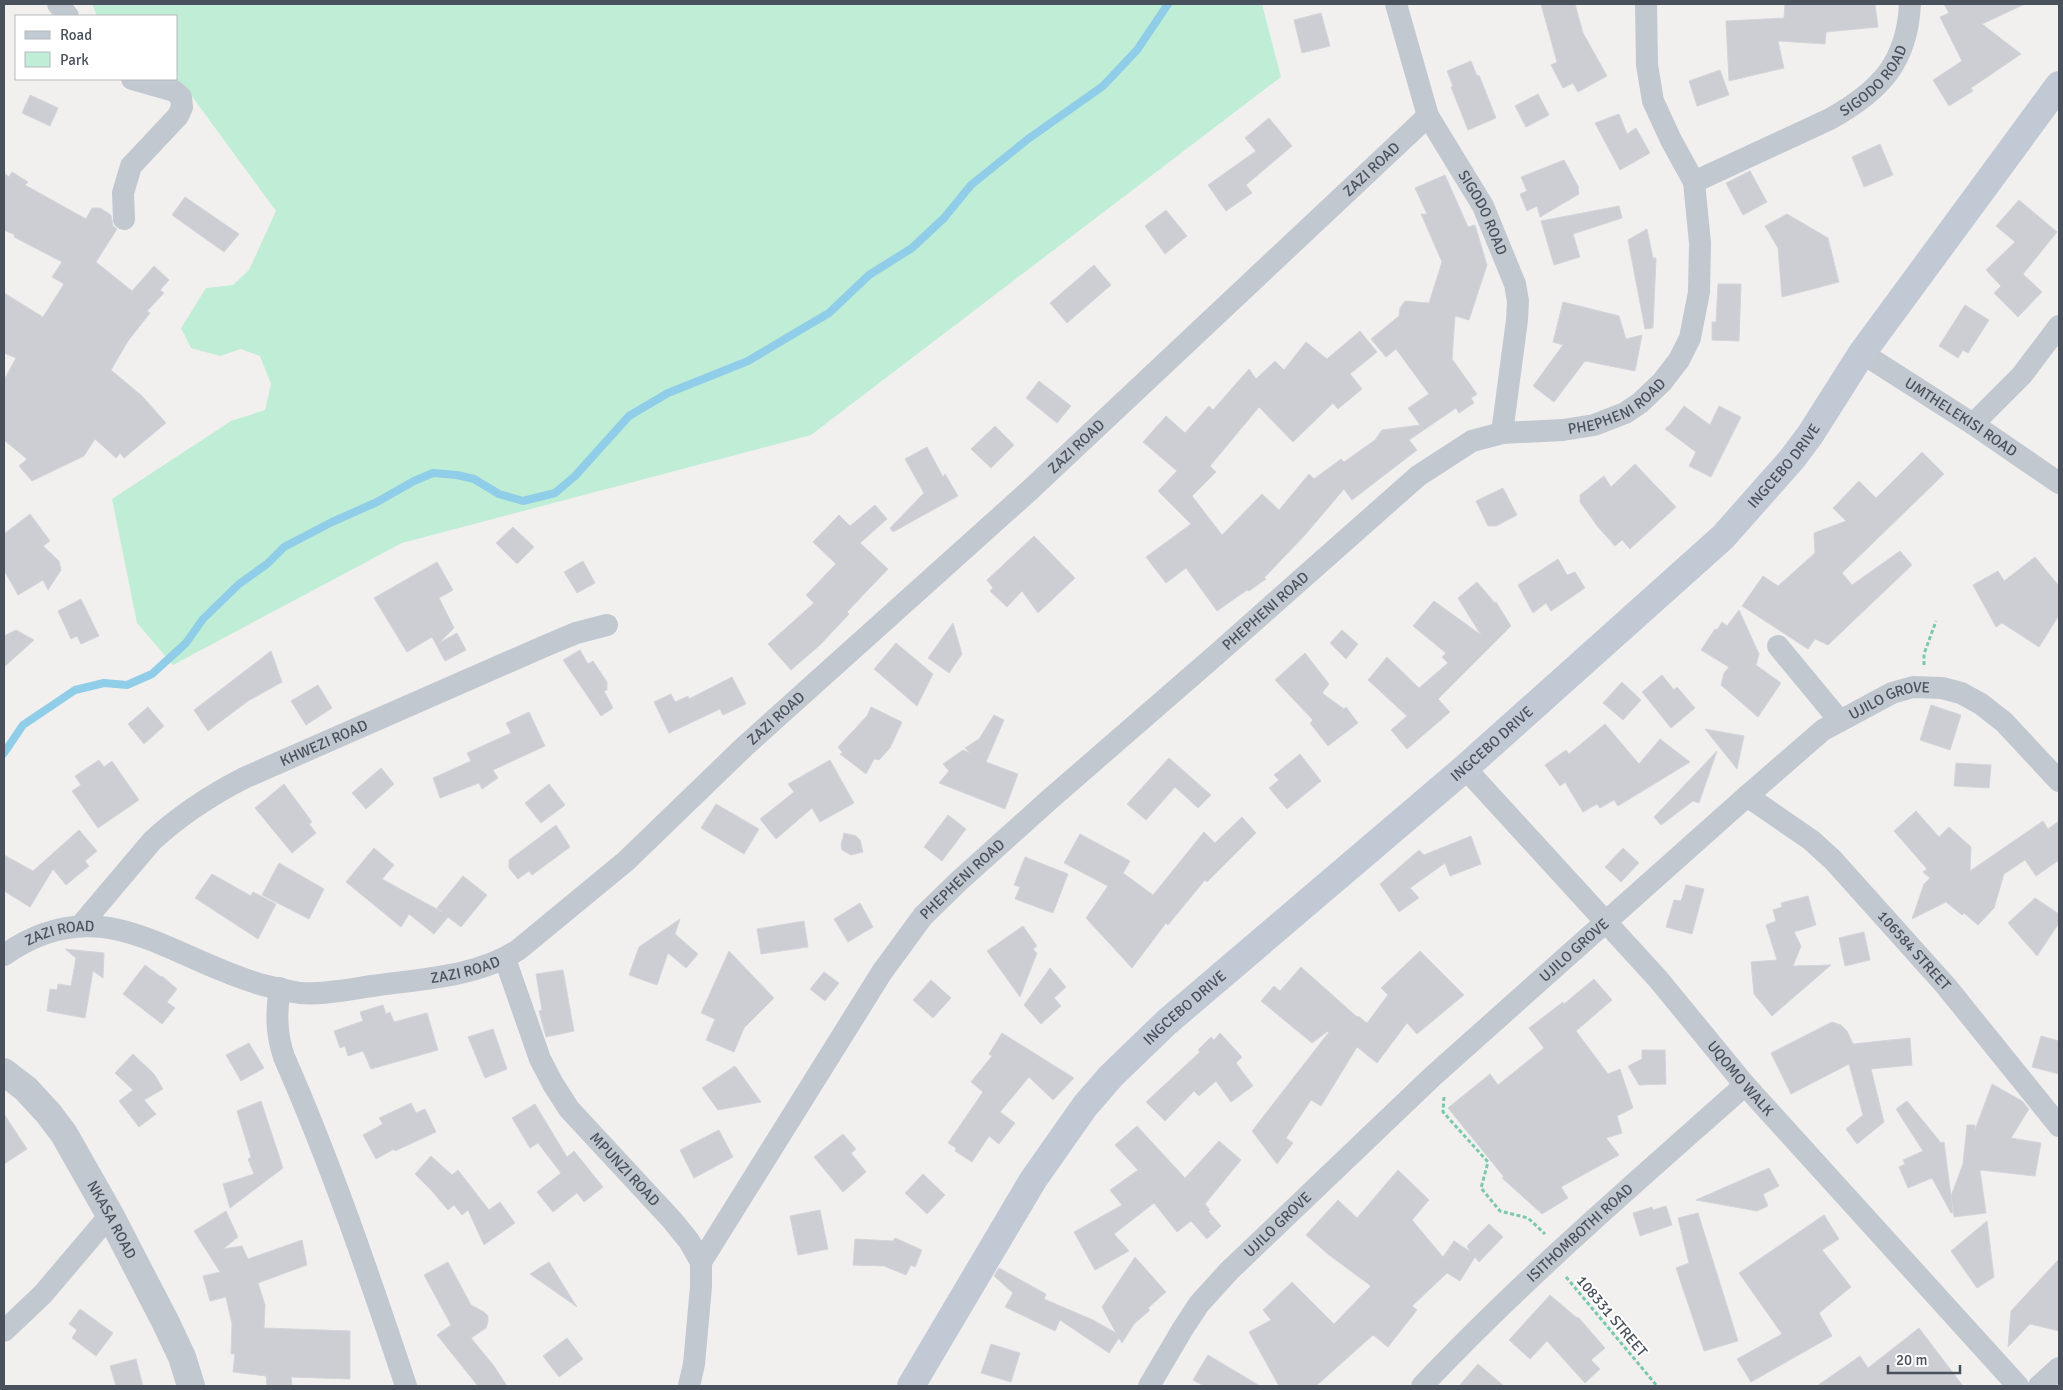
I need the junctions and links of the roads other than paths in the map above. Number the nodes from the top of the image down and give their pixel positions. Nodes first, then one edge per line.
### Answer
1 (58, 4) edge
2 (1396, 4) edge
3 (1646, 4) edge
4 (1910, 4) edge
5 (67, 15) edge
6 (136, 80) edge
7 (2059, 86) edge
8 (1428, 116) junction
9 (1694, 182) junction
10 (124, 219) dead end
11 (2059, 326) edge
12 (1862, 353) junction
13 (1973, 424) junction
14 (1502, 433) junction
15 (2059, 483) edge
16 (607, 625) dead end
17 (1778, 646) dead end
18 (1840, 720) junction
19 (1465, 768) junction
20 (2059, 781) edge
21 (1747, 796) junction
22 (1606, 922) junction
23 (81, 925) junction
24 (4, 955) edge
25 (505, 959) junction
26 (280, 988) junction
27 (4, 1072) edge
28 (1745, 1085) junction
29 (2059, 1126) edge
30 (110, 1215) junction
31 (701, 1262) junction
32 (4, 1331) edge
33 (2059, 1368) edge
34 (191, 1386) edge
35 (406, 1386) edge
36 (689, 1386) edge
37 (911, 1386) edge
38 (1149, 1386) edge
39 (1422, 1386) edge
40 (2018, 1386) edge
41 (2039, 1386) edge

1 - 5 street
2 - 8 street, SIGODO ROAD
3 - 9 street, PHEPHENI ROAD
4 - 9 street, SIGODO ROAD
6 - 10 street
7 - 12 main road, INGCEBO DRIVE
8 - 14 street, SIGODO ROAD
8 - 25 street, ZAZI ROAD
9 - 14 street, PHEPHENI ROAD
11 - 13 street
12 - 13 street, UMTHELEKISI ROAD
12 - 19 main road, INGCEBO DRIVE
13 - 15 street, UMTHELEKISI ROAD
14 - 31 street, PHEPHENI ROAD
16 - 23 street, KHWEZI ROAD
17 - 18 street
18 - 20 street, UJILO GROVE
18 - 21 street, UJILO GROVE
19 - 22 street, UQOMO WALK
19 - 37 main road, INGCEBO DRIVE
21 - 22 street, UJILO GROVE
21 - 29 street, 106584 STREET
22 - 28 street, UQOMO WALK
22 - 38 street, UJILO GROVE
23 - 24 street, ZAZI ROAD
23 - 26 street, ZAZI ROAD
25 - 26 street, ZAZI ROAD
25 - 31 street, MPUNZI ROAD
26 - 35 street
27 - 30 street, NKASA ROAD
28 - 39 street, ISITHOMBOTHI ROAD
28 - 40 street, UQOMO WALK
30 - 32 street
30 - 34 street, NKASA ROAD
31 - 36 street
33 - 41 street

